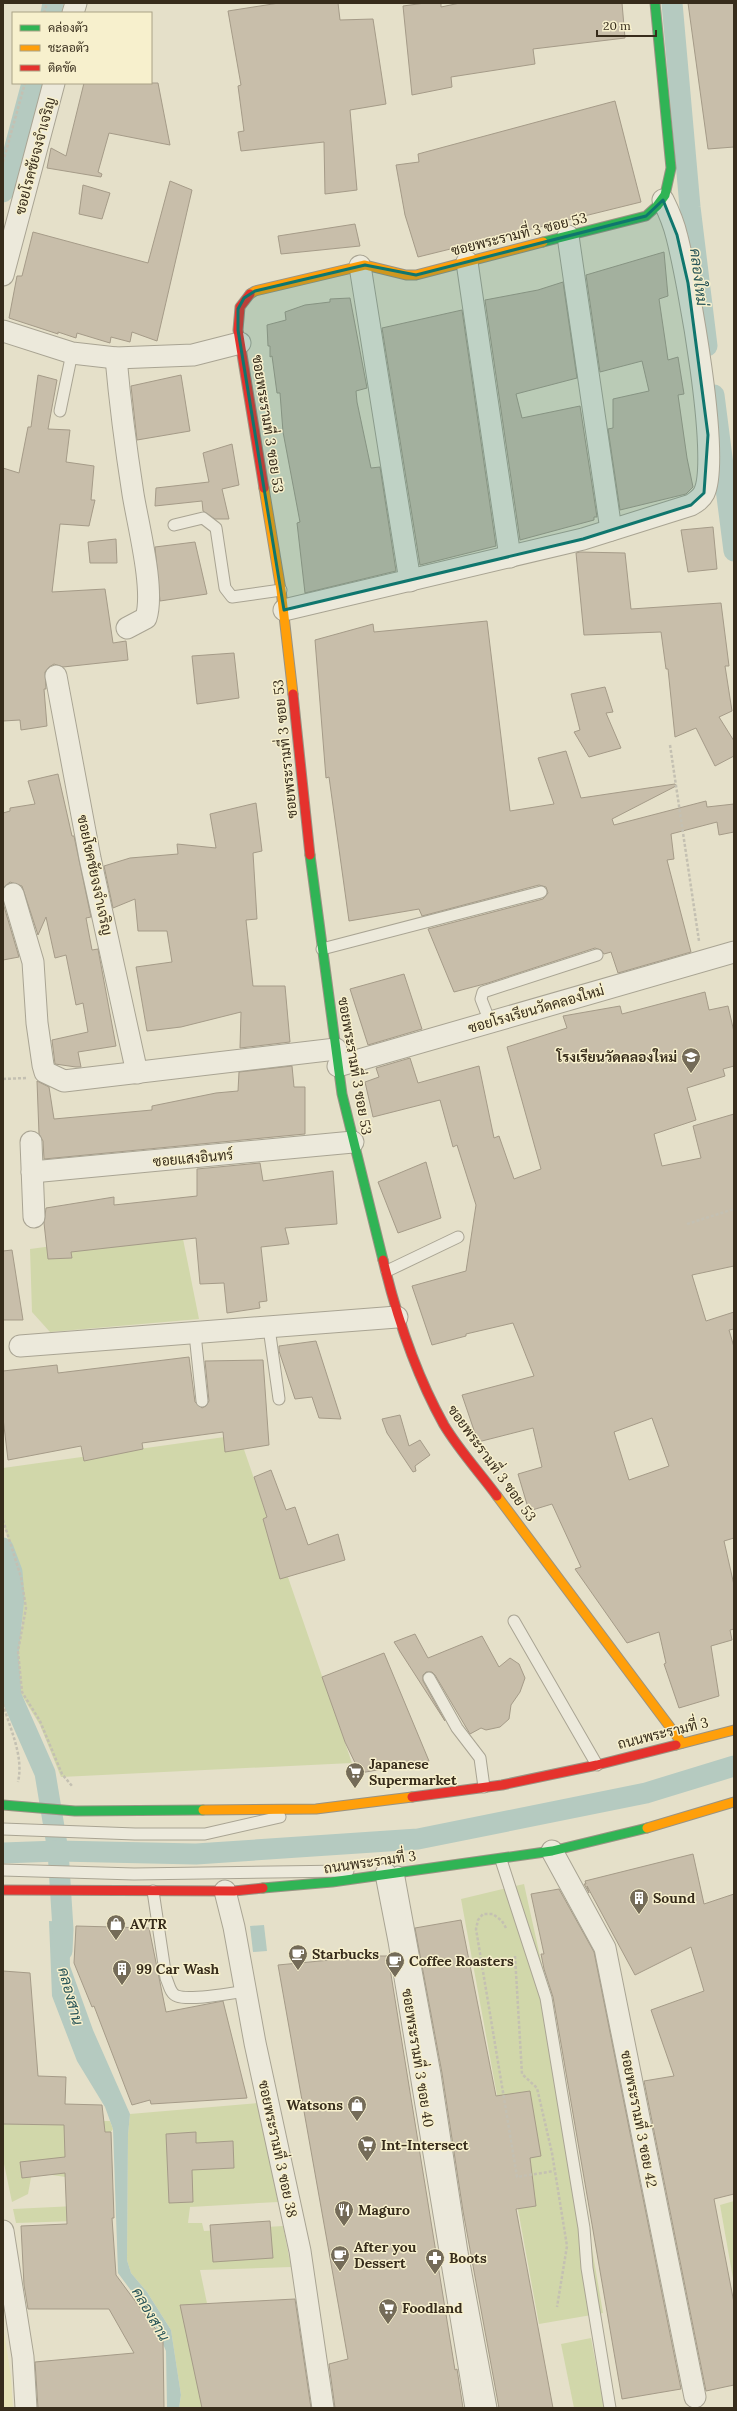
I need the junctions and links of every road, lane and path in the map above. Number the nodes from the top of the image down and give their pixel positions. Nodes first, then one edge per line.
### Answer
1 (655, 3) edge
2 (25, 84) edge
3 (54, 84) edge
4 (3, 162) edge
5 (664, 200) junction
6 (568, 236) junction
7 (467, 262) junction
8 (360, 266) junction
9 (3, 275) edge
10 (3, 331) edge
11 (240, 343) junction
12 (72, 353) junction
13 (116, 358) junction
14 (60, 411) dead end
15 (174, 525) dead end
16 (611, 530) junction
17 (510, 557) junction
18 (410, 581) junction
19 (281, 590) junction
20 (284, 610) junction
21 (127, 628) dead end
22 (56, 676) dead end
23 (670, 745) dead end
24 (541, 892) dead end
25 (13, 894) dead end
26 (322, 950) junction
27 (734, 952) edge
28 (597, 956) dead end
29 (704, 961) junction
30 (490, 1022) junction
31 (337, 1058) junction
32 (137, 1073) junction
33 (31, 1142) dead end
34 (353, 1142) junction
35 (32, 1172) junction
36 (734, 1209) edge
37 (34, 1217) dead end
38 (687, 1224) dead end
39 (458, 1237) dead end
40 (387, 1271) junction
41 (397, 1317) junction
42 (269, 1328) junction
43 (196, 1334) junction
44 (20, 1346) dead end
45 (279, 1399) dead end
46 (202, 1401) dead end
47 (3, 1520) edge
48 (514, 1621) dead end
49 (429, 1678) dead end
50 (3, 1704) edge
51 (734, 1730) edge
52 (682, 1743) junction
53 (597, 1765) junction
54 (18, 1782) dead end
55 (72, 1786) dead end
56 (484, 1787) junction
57 (734, 1802) edge
58 (3, 1805) edge
59 (316, 1810) junction
60 (3, 1828) edge
61 (552, 1852) junction
62 (501, 1860) junction
63 (415, 1869) junction
64 (3, 1870) edge
65 (392, 1873) junction
66 (3, 1890) edge
67 (153, 1891) junction
68 (225, 1891) junction
69 (507, 1931) dead end
70 (515, 1954) dead end
71 (246, 1991) junction
72 (554, 2171) junction
73 (3, 2231) edge
74 (557, 2307) dead end
75 (695, 2398) dead end
76 (26, 2408) edge
77 (323, 2408) edge
78 (476, 2408) edge
79 (491, 2408) edge
80 (610, 2408) edge

1 - 5 street, ซอยพระรามที่ 3 ซอย 53
2 - 4 path
3 - 9 street, ซอยโรคชัยจงจำเจริญ
5 - 6 street, ซอยพระรามที่ 3 ซอย 53
5 - 16 street
6 - 7 street, ซอยพระรามที่ 3 ซอย 53
6 - 16 street
7 - 8 street, ซอยพระรามที่ 3 ซอย 53
7 - 17 street
8 - 11 street, ซอยพระรามที่ 3 ซอย 53
8 - 18 street
10 - 12 street
11 - 13 street
11 - 19 street, ซอยพระรามที่ 3 ซอย 53
12 - 13 street
12 - 14 lane
13 - 21 street
15 - 19 lane
16 - 17 street
17 - 18 street
18 - 20 street
19 - 20 street, ซอยพระรามที่ 3 ซอย 53
20 - 26 street, ซอยพระรามที่ 3 ซอย 53
22 - 32 street, ซอยโชคชัยจงจำเจริญ
23 - 29 path
24 - 26 lane
25 - 32 street
26 - 31 street, ซอยพระรามที่ 3 ซอย 53
27 - 29 street, ซอยโรงเรียนวัดคลองใหม่
28 - 30 lane
29 - 30 street, ซอยโรงเรียนวัดคลองใหม่
30 - 31 street, ซอยโรงเรียนวัดคลองใหม่
31 - 32 street
31 - 34 street, ซอยพระรามที่ 3 ซอย 53
33 - 35 street
34 - 35 street, ซอยแสงอินทร์
34 - 40 street, ซอยพระรามที่ 3 ซอย 53
35 - 37 street
36 - 38 path
39 - 40 lane
40 - 41 street, ซอยพระรามที่ 3 ซอย 53
41 - 42 street
41 - 52 street, ซอยพระรามที่ 3 ซอย 53
42 - 43 street
42 - 45 lane
43 - 44 street
43 - 46 lane
47 - 55 path
48 - 53 lane
49 - 56 lane
50 - 54 path
51 - 52 street, ถนนพระรามที่ 3
52 - 53 street, ถนนพระรามที่ 3
53 - 56 street, ถนนพระรามที่ 3
56 - 59 street, ถนนพระรามที่ 3
57 - 61 street, ถนนพระรามที่ 3
58 - 59 street, ถนนพระรามที่ 3
59 - 60 lane
61 - 62 street, ถนนพระรามที่ 3
61 - 75 street, ซอยพระรามที่ 3 ซอย 42
62 - 63 street, ถนนพระรามที่ 3
62 - 80 lane
63 - 64 lane
63 - 65 street, ถนนพระรามที่ 3
65 - 68 street, ถนนพระรามที่ 3
65 - 78 street, ซอยพระรามที่ 3 ซอย 40
65 - 79 lane
66 - 67 street, ถนนพระรามที่ 3
67 - 68 street, ถนนพระรามที่ 3
67 - 71 lane
68 - 71 street, ซอยพระรามที่ 3 ซอย 38
69 - 72 path
70 - 72 path
71 - 77 street, ซอยพระรามที่ 3 ซอย 38
72 - 74 path
73 - 76 street

